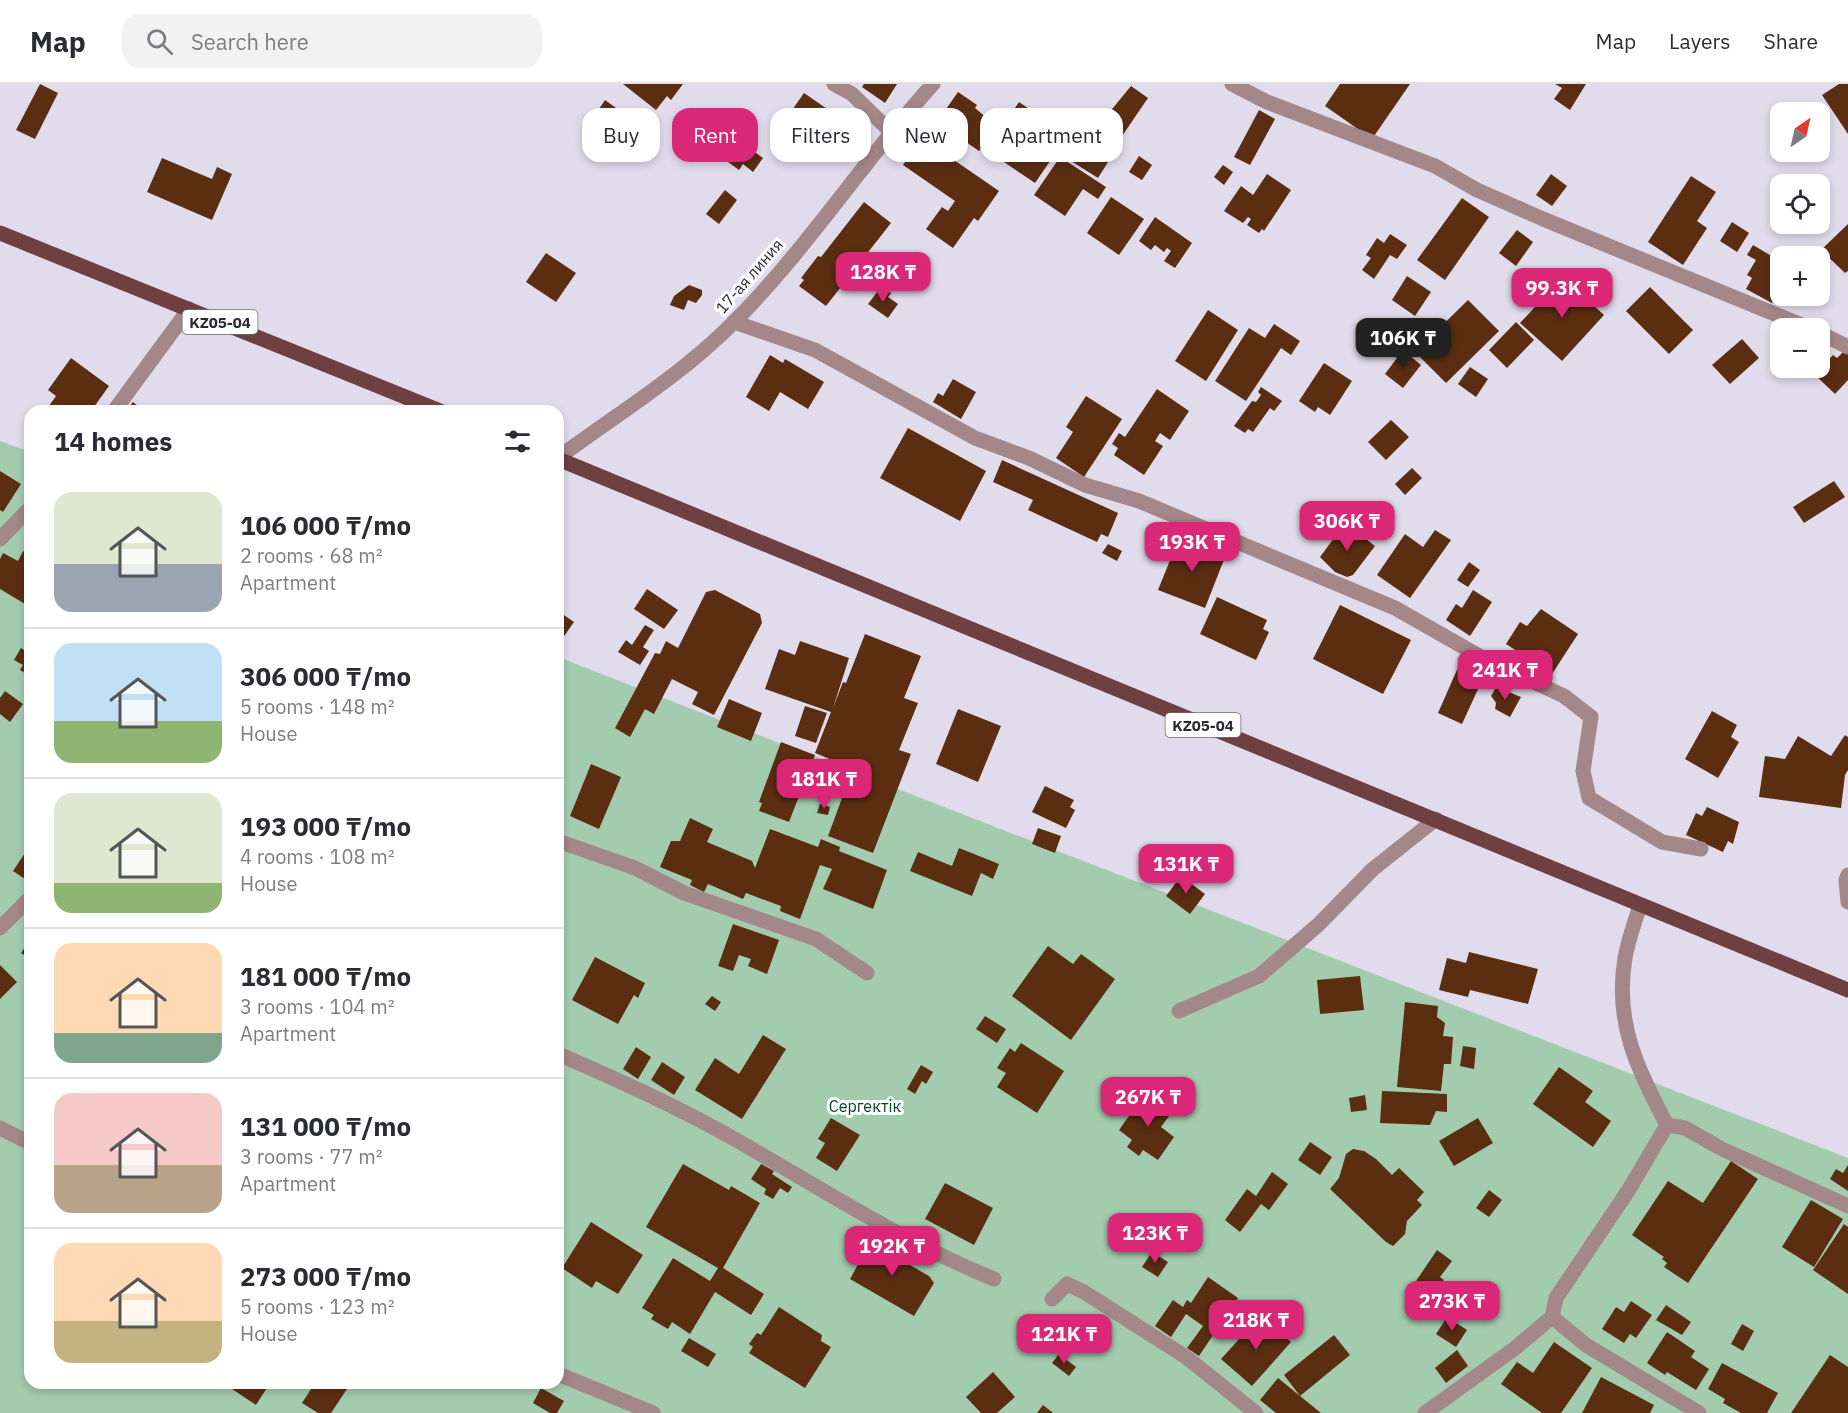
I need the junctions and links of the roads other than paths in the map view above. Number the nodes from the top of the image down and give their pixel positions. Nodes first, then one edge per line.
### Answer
1 (834, 84) edge
2 (933, 84) edge
3 (1232, 84) edge
4 (911, 108) edge
5 (883, 124) edge
6 (883, 140) edge
7 (0, 234) edge
8 (189, 309) junction
9 (1785, 318) edge
10 (734, 322) junction
11 (1830, 338) edge
12 (1848, 347) edge
13 (118, 405) edge
14 (425, 405) edge
15 (564, 454) edge
16 (564, 460) edge
17 (24, 514) edge
18 (0, 539) edge
19 (1436, 819) junction
20 (564, 843) edge
21 (1701, 849) dead end
22 (1848, 875) edge
23 (1848, 902) edge
24 (24, 904) edge
25 (1640, 905) junction
26 (0, 928) edge
27 (867, 973) dead end
28 (1848, 990) edge
29 (1179, 1011) dead end
30 (564, 1057) edge
31 (1667, 1125) junction
32 (0, 1128) edge
33 (24, 1140) edge
34 (1848, 1206) edge
35 (994, 1279) dead end
36 (1052, 1299) dead end
37 (1552, 1317) junction
38 (564, 1376) edge
39 (653, 1413) edge
40 (1256, 1413) edge
41 (1425, 1413) edge
42 (1700, 1413) edge

1 - 5 street
2 - 4 street, 17-ая линия
3 - 9 street
6 - 10 street, 17-ая линия
7 - 8 main road, KZ05-04
8 - 13 street
8 - 14 main road, KZ05-04
10 - 15 street, 17-ая линия
10 - 21 street
11 - 12 street
16 - 19 main road, KZ05-04
17 - 18 street
19 - 25 main road, KZ05-04
19 - 29 street
20 - 27 street
22 - 23 street
24 - 26 street
25 - 28 main road, KZ05-04
25 - 31 street
30 - 35 street
31 - 34 street
31 - 37 street
32 - 33 street
36 - 40 street
37 - 41 street
37 - 42 street
38 - 39 street

